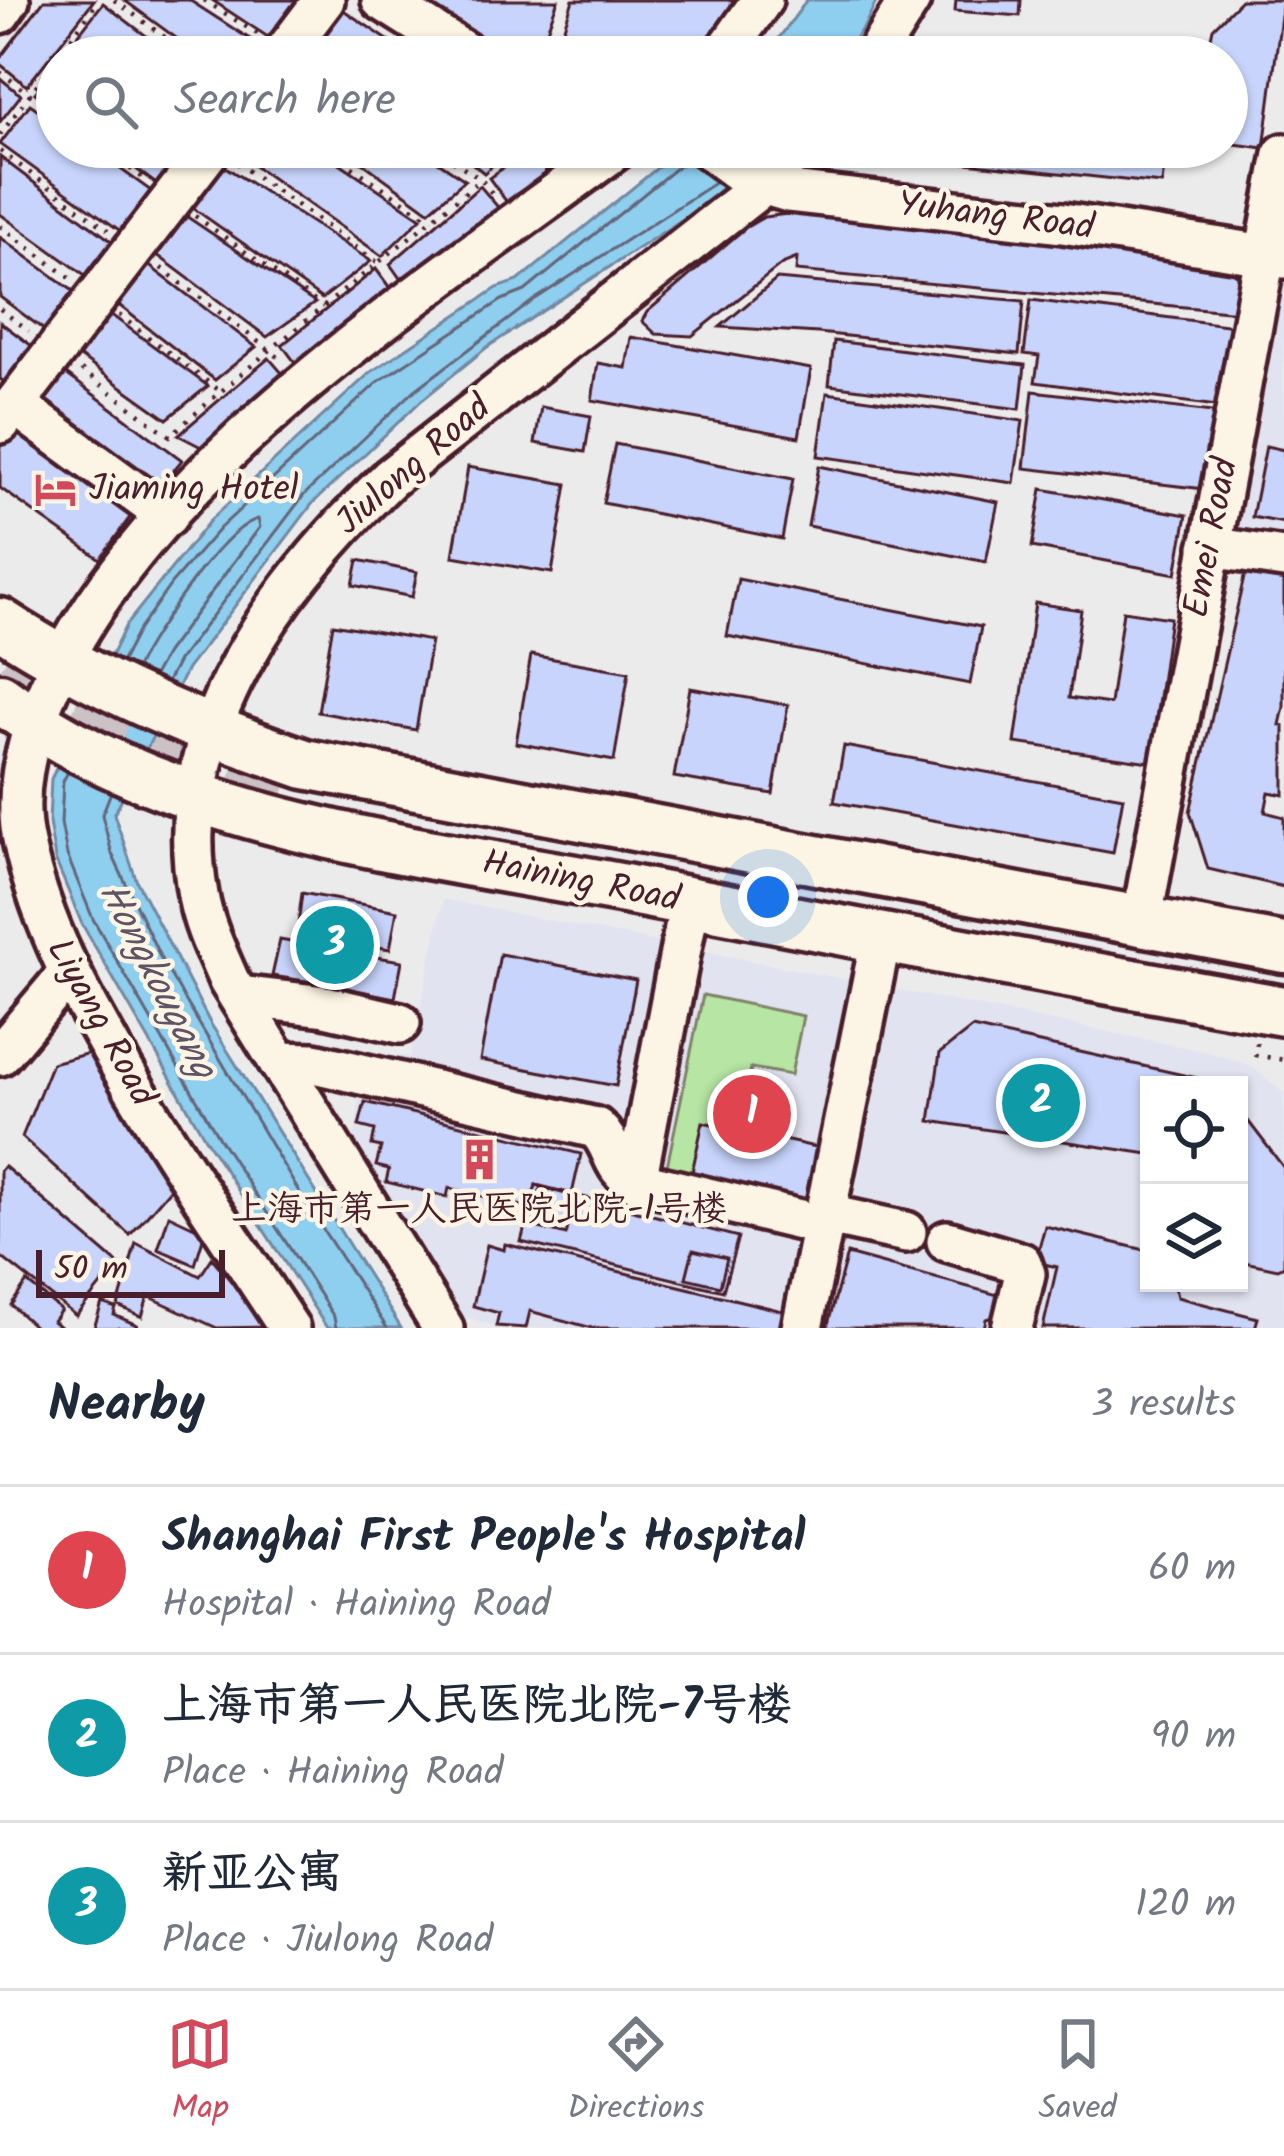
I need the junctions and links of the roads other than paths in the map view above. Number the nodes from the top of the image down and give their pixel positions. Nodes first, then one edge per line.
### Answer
1 (10, 0) edge
2 (324, 0) edge
3 (382, 0) edge
4 (762, 0) edge
5 (910, 0) edge
6 (0, 13) edge
7 (297, 36) edge
8 (439, 36) edge
9 (737, 36) edge
10 (887, 36) edge
11 (1284, 154) edge
12 (206, 168) edge
13 (591, 168) edge
14 (730, 168) edge
15 (743, 168) edge
16 (1274, 256) edge
17 (16, 420) edge
18 (166, 516) junction
19 (1210, 547) junction
20 (1284, 558) edge
21 (0, 623) edge
22 (74, 670) junction
23 (29, 719) edge
24 (193, 725) junction
25 (196, 794) junction
26 (690, 902) junction
27 (1141, 923) junction
28 (1284, 935) edge
29 (1232, 938) junction
30 (880, 939) junction
31 (1284, 948) edge
32 (68, 974) junction
33 (239, 996) junction
34 (1284, 1011) edge
35 (400, 1023) dead end
36 (0, 1055) edge
37 (279, 1062) junction
38 (635, 1181) junction
39 (826, 1221) junction
40 (907, 1232) dead end
41 (947, 1241) dead end
42 (290, 1328) edge
43 (443, 1328) edge
44 (802, 1328) edge
45 (1012, 1328) edge

1 - 6 street
2 - 7 street
3 - 8 street
4 - 9 street
5 - 10 street
11 - 16 street, Emei Road
12 - 17 street
13 - 18 street, Liyang Road
14 - 24 street, Jiulong Road
15 - 16 street, Yuhang Road
16 - 19 street, Emei Road
17 - 18 street
18 - 22 street, Liyang Road
19 - 20 street
19 - 27 street, Emei Road
21 - 22 main road, Haining Road
22 - 23 street, Liyang Road
22 - 24 main road, Haining Road
23 - 25 main road, Haining Road
23 - 32 street, Liyang Road
24 - 25 street, Jiulong Road
24 - 27 main road, Haining Road
25 - 26 main road, Haining Road
25 - 33 street, Jiulong Road
26 - 30 main road, Haining Road
26 - 38 street
27 - 29 main road, Haining Road
28 - 29 main road
29 - 31 main road, Haining Road
30 - 34 main road, Haining Road
30 - 39 street
32 - 36 street
32 - 42 street, Liyang Road
33 - 35 street
33 - 37 street, Jiulong Road
37 - 38 street
37 - 43 street, Jiulong Road
38 - 39 street
39 - 40 street
39 - 44 street
41 - 45 street

